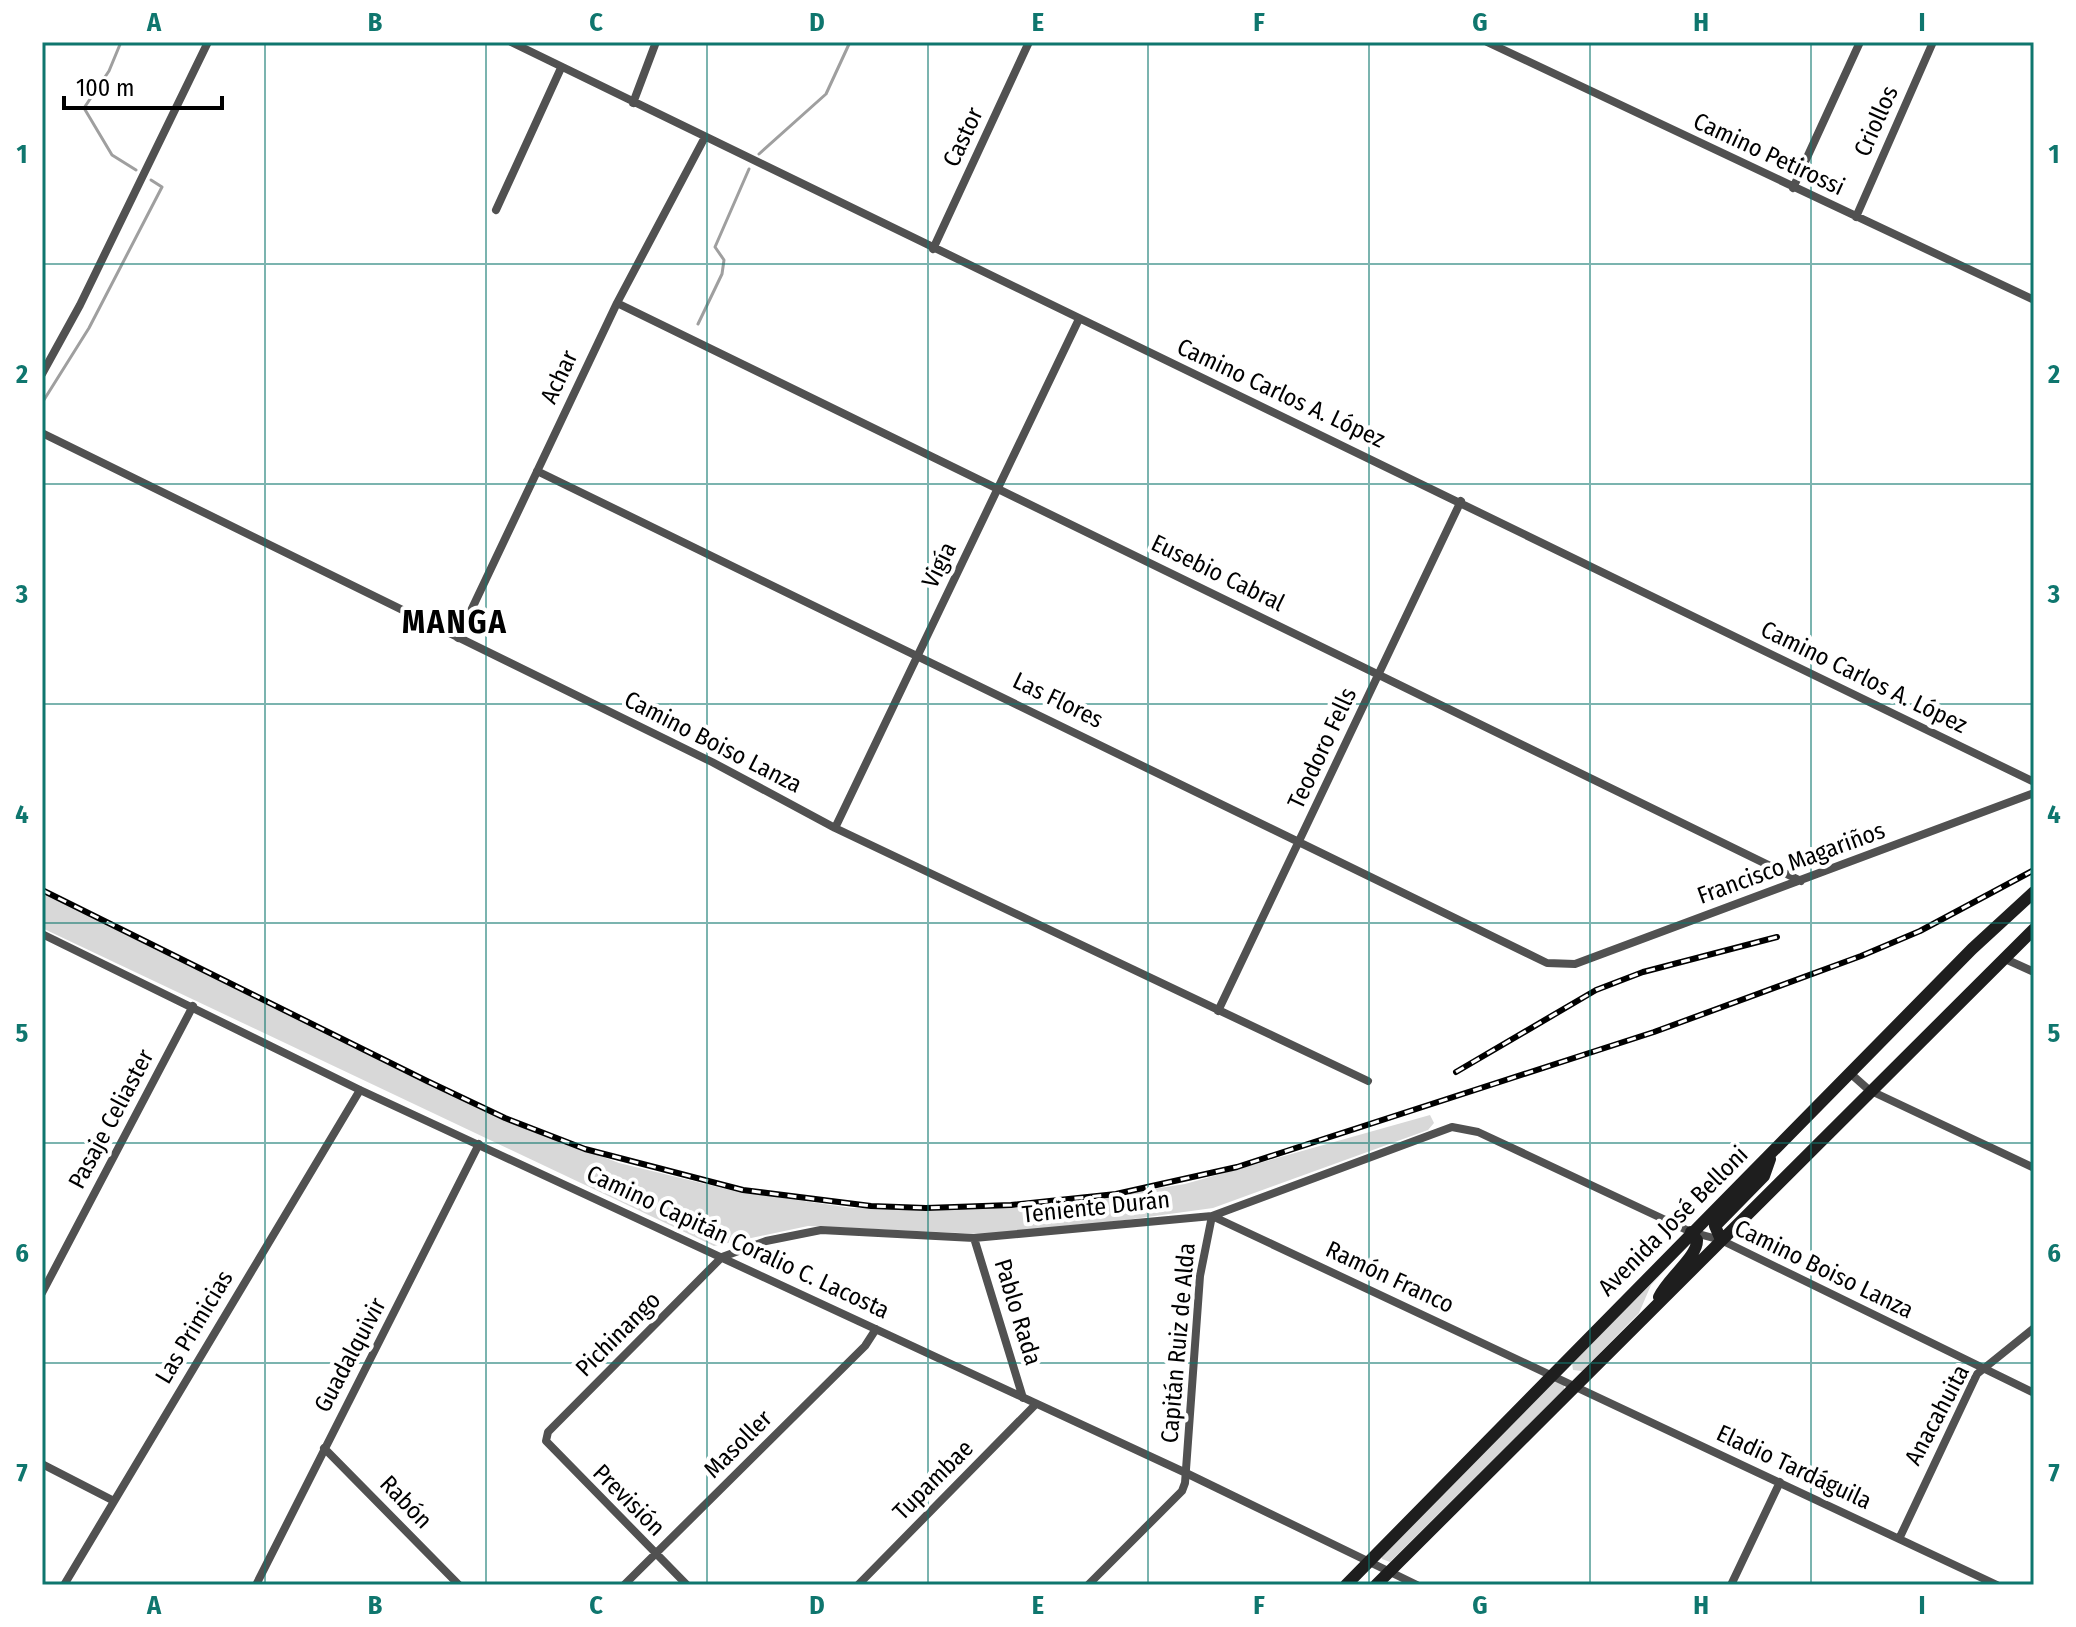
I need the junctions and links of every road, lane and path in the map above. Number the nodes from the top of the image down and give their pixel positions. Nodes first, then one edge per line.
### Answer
1 (208, 42) edge
2 (511, 42) edge
3 (656, 42) edge
4 (1029, 42) edge
5 (1487, 42) edge
6 (1860, 42) edge
7 (1933, 42) edge
8 (1501, 45) edge
9 (561, 68) junction
10 (633, 103) junction
11 (705, 137) junction
12 (1793, 188) junction
13 (496, 210) dead end
14 (1856, 217) junction
15 (933, 249) junction
16 (2034, 300) edge
17 (617, 303) junction
18 (1079, 319) junction
19 (42, 374) edge
20 (42, 433) edge
21 (537, 471) junction
22 (998, 489) junction
23 (1461, 501) junction
24 (458, 638) junction
25 (918, 657) junction
26 (1379, 674) junction
27 (2034, 782) edge
28 (2034, 793) edge
29 (835, 828) junction
30 (1301, 841) junction
31 (1801, 881) junction
32 (2034, 892) edge
33 (2034, 929) edge
34 (42, 934) edge
35 (2003, 958) junction
36 (1561, 966) joint
37 (2034, 972) edge
38 (193, 1006) junction
39 (1218, 1011) junction
40 (1851, 1074) junction
41 (1368, 1081) dead end
42 (360, 1090) junction
43 (1869, 1090) junction
44 (1464, 1128) joint
45 (479, 1144) junction
46 (1772, 1155) junction
47 (2034, 1168) edge
48 (1212, 1216) junction
49 (1691, 1232) junction
50 (974, 1238) junction
51 (1721, 1240) junction
52 (722, 1257) junction
53 (42, 1293) edge
54 (1657, 1302) junction
55 (2034, 1328) edge
56 (876, 1329) junction
57 (1983, 1368) junction
58 (1550, 1375) junction
59 (1573, 1385) junction
60 (2034, 1393) edge
61 (1023, 1398) junction
62 (1036, 1404) junction
63 (546, 1441) joint
64 (324, 1448) junction
65 (42, 1464) edge
66 (1186, 1473) junction
67 (1780, 1482) junction
68 (114, 1501) junction
69 (1899, 1539) junction
70 (655, 1554) junction
71 (1369, 1562) junction
72 (1390, 1572) junction
73 (64, 1585) edge
74 (256, 1585) edge
75 (459, 1585) edge
76 (624, 1585) edge
77 (687, 1585) edge
78 (858, 1585) edge
79 (1088, 1585) edge
80 (1346, 1585) edge
81 (1376, 1585) edge
82 (1417, 1585) edge
83 (1731, 1585) edge
84 (1997, 1585) edge

1 - 19 street
2 - 9 street, Camino Carlos A. López
3 - 10 street
4 - 15 street, Castor
5 - 8 street, Camino Petirossi
6 - 12 street
7 - 14 street, Criollos
8 - 12 street, Camino Petirossi
9 - 10 street, Camino Carlos A. López
9 - 13 street
10 - 11 street, Camino Carlos A. López
11 - 15 street, Camino Carlos A. López
11 - 17 street, Achar
12 - 14 street, Camino Petirossi
14 - 16 street, Camino Petirossi
15 - 18 street, Camino Carlos A. López
17 - 21 street, Achar
17 - 22 street, Eusebio Cabral
18 - 22 street, Vigía
18 - 23 street, Camino Carlos A. López
20 - 24 street, Camino Boiso Lanza
21 - 24 street, Achar
21 - 25 street, Las Flores
22 - 25 street, Vigía
22 - 26 street, Eusebio Cabral
23 - 26 street, Teodoro Fells
23 - 27 street, Camino Carlos A. López
24 - 29 street, Camino Boiso Lanza
25 - 29 street, Vigía
25 - 30 street, Las Flores
26 - 30 street, Teodoro Fells
26 - 31 street, Eusebio Cabral
28 - 31 street, Francisco Magariños
29 - 39 street, Camino Boiso Lanza
30 - 36 street, Las Flores
30 - 39 street, Teodoro Fells
31 - 36 street, Francisco Magariños
32 - 40 main road, Avenida José Belloni
33 - 35 main road, Avenida José Belloni
34 - 38 street, Camino Capitán Coralio C. Lacosta
35 - 37 street
35 - 43 main road, Avenida José Belloni
38 - 42 street, Camino Capitán Coralio C. Lacosta
38 - 53 street, Pasaje Celiaster
39 - 41 street, Camino Boiso Lanza
40 - 43 street
40 - 46 main road, Avenida José Belloni
42 - 45 street, Camino Capitán Coralio C. Lacosta
42 - 68 street, Las Primicias
43 - 47 street
43 - 51 main road, Avenida José Belloni
44 - 48 street, Teniente Durán
44 - 49 street, Camino Boiso Lanza
45 - 52 street, Camino Capitán Coralio C. Lacosta
45 - 64 street, Guadalquivir
46 - 49 main road, Avenida José Belloni
46 - 51 main road
48 - 50 street, Teniente Durán
48 - 58 street, Ramón Franco
48 - 66 street, Capitán Ruiz de Alda
49 - 51 street, Camino Boiso Lanza
49 - 54 main road
49 - 58 main road, Avenida José Belloni
50 - 52 street, Teniente Durán
50 - 61 street, Pablo Rada
51 - 54 main road, Avenida José Belloni
51 - 57 street, Camino Boiso Lanza
52 - 56 street, Camino Capitán Coralio C. Lacosta
52 - 63 street, Pichinango
54 - 59 main road, Avenida José Belloni
55 - 57 street, Anacahuita
56 - 61 street, Camino Capitán Coralio C. Lacosta
56 - 70 street, Masoller
57 - 60 street, Camino Boiso Lanza
57 - 69 street, Anacahuita
58 - 59 street, Ramón Franco
58 - 71 main road, Avenida José Belloni
59 - 67 street, Eladio Tardáguila
59 - 72 main road, Avenida José Belloni
61 - 62 street, Camino Capitán Coralio C. Lacosta
62 - 66 street, Camino Capitán Coralio C. Lacosta
62 - 78 street, Tupambae
63 - 70 street, Previsión
64 - 74 street, Guadalquivir
64 - 75 street, Rabón
65 - 68 street
66 - 71 street, Camino Capitán Coralio C. Lacosta
66 - 79 street
67 - 69 street, Eladio Tardáguila
67 - 83 street
68 - 73 street, Las Primicias
69 - 84 street, Eladio Tardáguila
70 - 76 street, Masoller
70 - 77 street, Previsión
71 - 72 street, Camino Capitán Coralio C. Lacosta
71 - 80 main road, Avenida José Belloni
72 - 81 main road, Avenida José Belloni
72 - 82 street, Camino Capitán Coralio C. Lacosta

